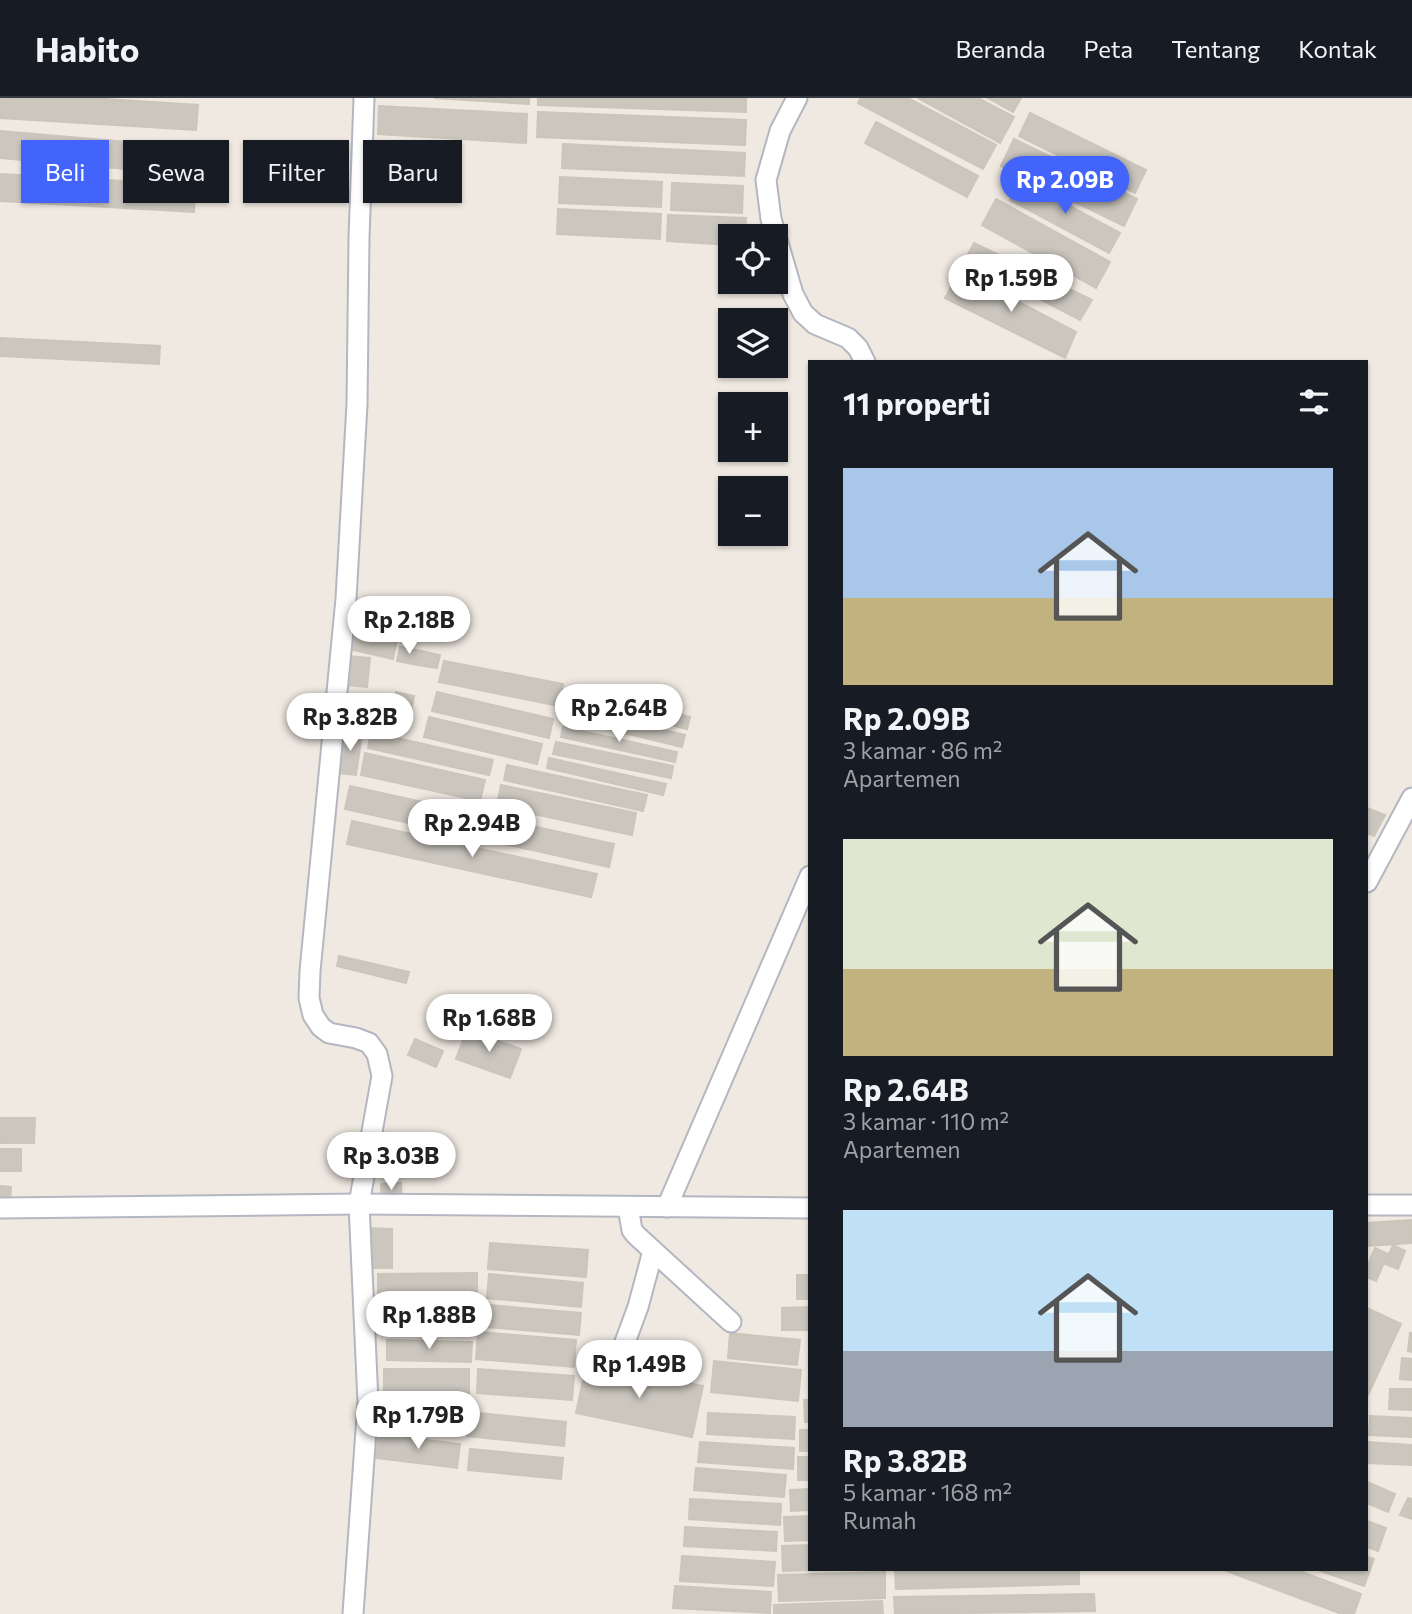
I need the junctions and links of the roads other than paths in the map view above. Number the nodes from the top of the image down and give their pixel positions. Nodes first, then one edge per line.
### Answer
1 (364, 98) edge
2 (797, 98) edge
3 (864, 360) edge
4 (1412, 798) edge
5 (1368, 880) edge
6 (808, 881) edge
7 (359, 1204) junction
8 (1368, 1205) edge
9 (1412, 1205) edge
10 (628, 1206) junction
11 (667, 1207) junction
12 (0, 1208) edge
13 (808, 1208) edge
14 (653, 1251) junction
15 (731, 1322) dead end
16 (618, 1361) dead end
17 (353, 1614) edge

1 - 7 street
2 - 3 street
4 - 5 street
6 - 11 street
7 - 10 street
7 - 12 street
7 - 17 street
8 - 9 street
10 - 11 street
10 - 14 street
11 - 13 street
14 - 15 street
14 - 16 street

